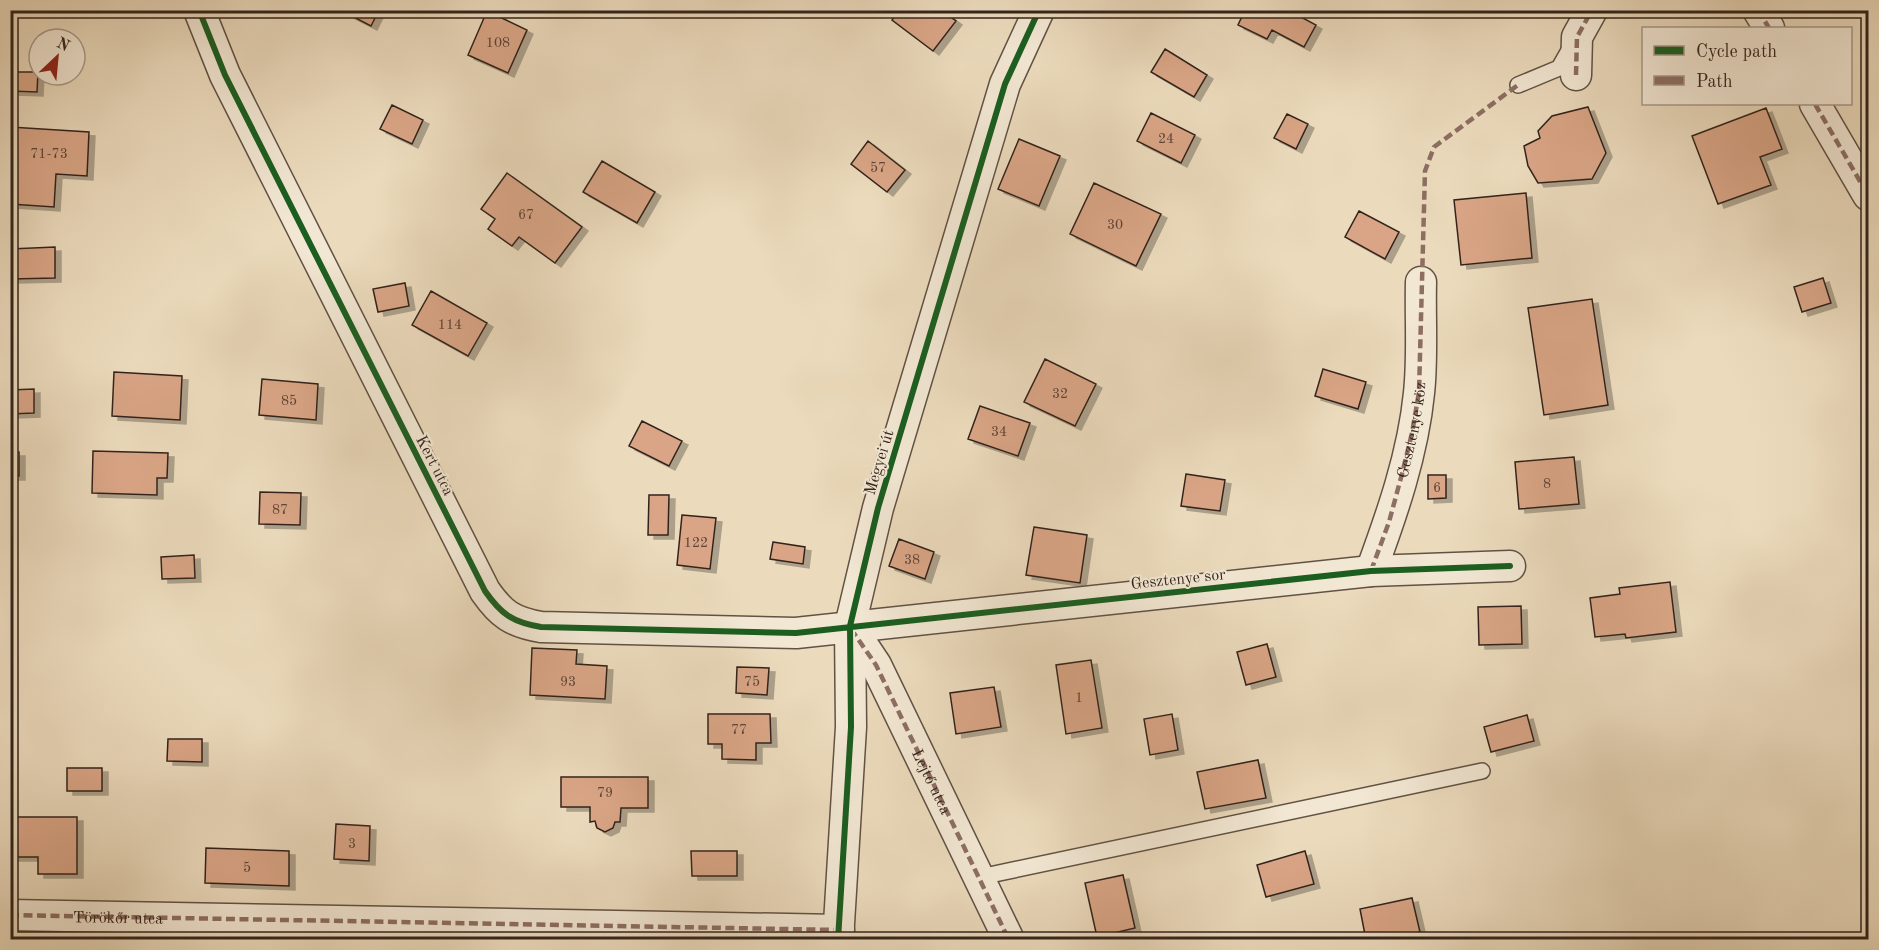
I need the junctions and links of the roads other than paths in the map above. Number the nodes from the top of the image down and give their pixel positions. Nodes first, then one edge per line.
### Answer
1 (199, 10) edge
2 (1039, 10) edge
3 (1592, 10) edge
4 (1758, 10) edge
5 (1768, 27) edge
6 (1577, 37) junction
7 (1576, 75) dead end
8 (1518, 85) dead end
9 (1816, 105) edge
10 (1869, 195) edge
11 (1421, 282) dead end
12 (1510, 566) dead end
13 (1371, 571) junction
14 (850, 626) junction
15 (1482, 771) dead end
16 (980, 877) junction
17 (10, 915) edge
18 (838, 935) edge
19 (1009, 939) edge

1 - 14 street, Kert utca
2 - 14 street, Megyei út
3 - 6 street
4 - 5 street
6 - 7 street
6 - 8 lane
9 - 10 street
11 - 13 street, Gesztenye köz
12 - 13 street, Gesztenye sor
13 - 14 street, Gesztenye sor
14 - 16 street, Lejtő utca
14 - 18 street, Megyei út
15 - 16 lane
16 - 19 street, Lejtő utca
17 - 18 street, Törökőr utca

